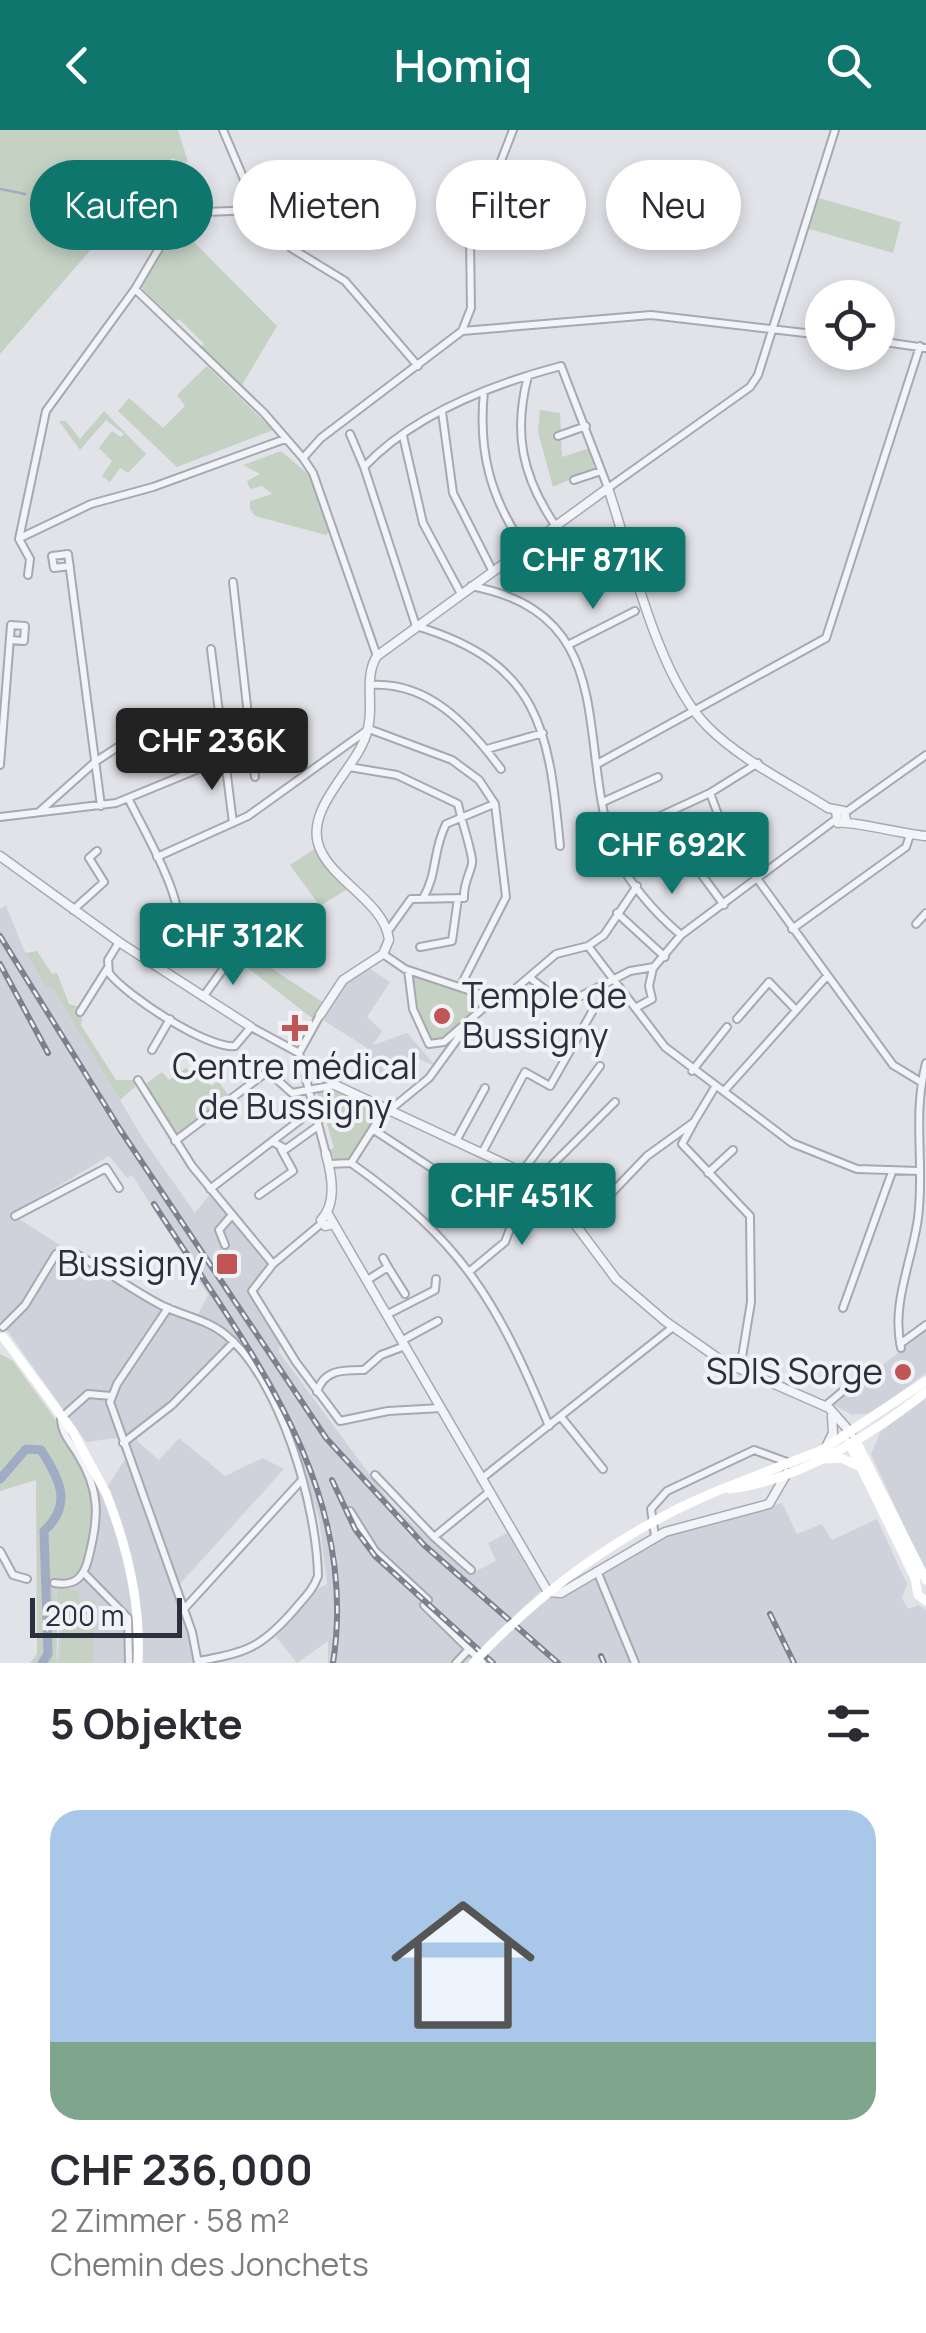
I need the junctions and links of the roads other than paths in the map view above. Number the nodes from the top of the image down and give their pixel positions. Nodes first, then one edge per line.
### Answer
1 (224, 130) edge
2 (514, 130) edge
3 (835, 130) edge
4 (236, 160) edge
5 (158, 250) edge
6 (295, 250) edge
7 (135, 289) junction
8 (772, 329) junction
9 (462, 331) junction
10 (805, 333) edge
11 (895, 344) edge
12 (923, 348) edge
13 (418, 366) junction
14 (528, 375) junction
15 (484, 392) junction
16 (442, 412) junction
17 (586, 426) junction
18 (350, 434) dead end
19 (404, 436) junction
20 (558, 436) dead end
21 (286, 440) junction
22 (306, 455) junction
23 (364, 467) junction
24 (601, 470) junction
25 (574, 480) dead end
26 (608, 488) junction
27 (555, 525) junction
28 (19, 538) junction
29 (524, 547) junction
30 (628, 547) junction
31 (70, 566) dead end
32 (492, 570) junction
33 (28, 575) dead end
34 (548, 581) dead end
35 (233, 582) dead end
36 (470, 586) junction
37 (460, 592) junction
38 (635, 611) dead end
39 (416, 626) junction
40 (10, 640) junction
41 (568, 645) junction
42 (211, 650) dead end
43 (377, 656) junction
44 (370, 685) junction
45 (694, 712) junction
46 (156, 722) dead end
47 (368, 730) junction
48 (543, 733) junction
49 (252, 748) junction
50 (486, 750) junction
51 (926, 755) edge
52 (225, 759) junction
53 (96, 762) junction
54 (599, 763) junction
55 (758, 763) junction
56 (0, 765) edge
57 (349, 767) junction
58 (501, 769) dead end
59 (256, 777) dead end
60 (658, 777) dead end
61 (710, 793) junction
62 (128, 798) junction
63 (604, 801) junction
64 (495, 804) junction
65 (101, 806) junction
66 (38, 813) junction
67 (460, 816) junction
68 (835, 816) junction
69 (846, 816) junction
70 (0, 817) edge
71 (654, 819) dead end
72 (233, 823) junction
73 (910, 835) junction
74 (926, 836) edge
75 (560, 846) dead end
76 (96, 852) dead end
77 (0, 856) edge
78 (157, 857) junction
79 (696, 867) dead end
80 (756, 879) junction
81 (637, 886) junction
82 (458, 898) junction
83 (422, 899) junction
84 (724, 905) junction
85 (73, 910) junction
86 (617, 913) junction
87 (926, 914) edge
88 (916, 924) dead end
89 (792, 929) junction
90 (388, 931) junction
91 (682, 935) junction
92 (118, 942) junction
93 (588, 946) junction
94 (420, 947) dead end
95 (383, 954) junction
96 (665, 957) junction
97 (229, 961) dead end
98 (151, 963) junction
99 (654, 966) junction
100 (108, 968) junction
101 (408, 970) junction
102 (529, 976) junction
103 (827, 976) junction
104 (616, 979) junction
105 (460, 988) junction
106 (204, 997) junction
107 (498, 1000) junction
108 (637, 1007) junction
109 (796, 1010) junction
110 (80, 1012) dead end
111 (592, 1012) dead end
112 (320, 1015) joint
113 (170, 1019) junction
114 (736, 1019) dead end
115 (469, 1023) dead end
116 (727, 1026) dead end
117 (251, 1027) junction
118 (152, 1050) dead end
119 (299, 1053) junction
120 (926, 1063) edge
121 (600, 1066) dead end
122 (692, 1070) junction
123 (138, 1080) dead end
124 (921, 1082) junction
125 (334, 1084) joint
126 (716, 1087) junction
127 (485, 1088) dead end
128 (725, 1090) junction
129 (308, 1091) junction
130 (615, 1102) dead end
131 (389, 1108) junction
132 (300, 1120) dead end
133 (694, 1122) junction
134 (318, 1126) junction
135 (374, 1130) junction
136 (174, 1141) junction
137 (273, 1142) junction
138 (456, 1142) junction
139 (281, 1149) junction
140 (733, 1150) dead end
141 (482, 1153) junction
142 (326, 1154) joint
143 (329, 1164) junction
144 (351, 1164) junction
145 (921, 1167) edge
146 (522, 1172) junction
147 (892, 1172) junction
148 (708, 1174) junction
149 (444, 1176) dead end
150 (535, 1182) junction
151 (119, 1188) dead end
152 (210, 1189) junction
153 (525, 1190) dead end
154 (260, 1195) dead end
155 (328, 1214) junction
156 (15, 1216) dead end
157 (232, 1216) junction
158 (322, 1222) junction
159 (333, 1224) junction
160 (578, 1228) junction
161 (226, 1245) dead end
162 (383, 1258) dead end
163 (273, 1264) junction
164 (388, 1267) junction
165 (470, 1271) junction
166 (368, 1279) junction
167 (436, 1279) dead end
168 (405, 1294) dead end
169 (168, 1308) junction
170 (843, 1308) dead end
171 (388, 1314) junction
172 (438, 1321) dead end
173 (926, 1325) edge
174 (673, 1327) junction
175 (2, 1332) edge
176 (234, 1342) junction
177 (404, 1343) junction
178 (740, 1369) junction
179 (926, 1381) edge
180 (317, 1392) junction
181 (844, 1392) dead end
182 (926, 1392) edge
183 (111, 1396) junction
184 (825, 1406) junction
185 (441, 1408) junction
186 (834, 1414) junction
187 (561, 1417) junction
188 (876, 1423) junction
189 (549, 1426) junction
190 (851, 1439) junction
191 (123, 1443) junction
192 (822, 1450) junction
193 (766, 1454) junction
194 (792, 1467) junction
195 (865, 1468) junction
196 (603, 1469) dead end
197 (375, 1474) dead end
198 (765, 1476) junction
199 (482, 1479) junction
200 (301, 1481) junction
201 (489, 1492) junction
202 (778, 1496) junction
203 (350, 1511) dead end
204 (656, 1536) junction
205 (434, 1538) junction
206 (0, 1551) edge
207 (471, 1570) dead end
208 (596, 1570) junction
209 (84, 1573) junction
210 (28, 1579) dead end
211 (54, 1584) dead end
212 (923, 1584) edge
213 (926, 1601) edge
214 (184, 1609) junction
215 (471, 1647) junction
216 (198, 1662) edge
217 (129, 1663) edge
218 (138, 1663) edge
219 (456, 1663) edge
220 (473, 1663) edge
221 (483, 1663) edge
222 (636, 1663) edge

1 - 4 street
2 - 9 street
3 - 8 street
5 - 7 street
6 - 13 street
7 - 21 street
7 - 28 street
8 - 9 street
8 - 10 street
8 - 26 street
9 - 13 street
11 - 12 street
12 - 45 street
13 - 22 street
14 - 15 street
14 - 17 street
14 - 27 street
15 - 16 street
15 - 29 street
16 - 19 street
16 - 32 street
17 - 20 street
17 - 24 street
18 - 23 street
19 - 23 street
19 - 37 street
21 - 22 street
21 - 28 street
22 - 43 street
23 - 39 street
24 - 25 street
24 - 26 street
26 - 27 street
26 - 30 street
27 - 29 street
28 - 33 street
29 - 32 street
30 - 34 street
30 - 45 street
31 - 53 street
32 - 36 street
35 - 49 street
36 - 37 street
36 - 41 street
37 - 39 street
38 - 41 street
39 - 43 street
39 - 48 street
40 - 40 street
40 - 56 street
41 - 54 street
42 - 52 street
43 - 44 street
44 - 47 street
44 - 50 street
45 - 54 street
45 - 55 street
46 - 53 street
47 - 57 street
47 - 64 street
47 - 72 street
48 - 50 street
48 - 75 street
49 - 52 street
49 - 59 street
50 - 58 street
51 - 69 street
52 - 62 street
52 - 72 street
53 - 65 street
53 - 66 street
54 - 63 street
55 - 61 street
55 - 68 street
57 - 67 street
57 - 90 street
60 - 63 street
61 - 71 street
61 - 80 street
62 - 65 street
62 - 78 street
63 - 81 street
64 - 67 street
64 - 105 street
65 - 66 street
66 - 70 street
67 - 82 street
67 - 83 street
68 - 69 street
68 - 80 street
69 - 73 street
72 - 78 street
73 - 74 street
73 - 89 street
76 - 85 street
77 - 85 street
78 - 98 street
79 - 84 street
80 - 84 street
80 - 89 street
81 - 86 street
81 - 91 street
82 - 83 street
82 - 94 street
83 - 90 street
84 - 91 street
85 - 92 street
86 - 93 street
86 - 96 street
87 - 88 street
89 - 103 street
90 - 95 street
91 - 96 street
92 - 98 street
92 - 100 street
93 - 102 street
93 - 104 street
95 - 101 street
95 - 112 street
96 - 99 street
97 - 106 street
98 - 106 street
99 - 104 street
99 - 108 street
100 - 110 street
100 - 113 street
101 - 105 street
101 - 107 street
102 - 104 street
102 - 107 street
103 - 109 street
103 - 124 street
104 - 108 street
105 - 107 street
106 - 117 street
108 - 122 street
109 - 114 street
109 - 128 street
111 - 141 street
112 - 119 street
113 - 117 street
113 - 118 street
115 - 131 street
116 - 122 street
117 - 119 street
119 - 129 street
120 - 124 street
121 - 146 street
122 - 126 street
123 - 136 street
124 - 145 street
125 - 129 street
125 - 131 street
126 - 128 street
126 - 133 street
127 - 138 street
128 - 147 street
129 - 134 street
129 - 136 street
130 - 150 street
131 - 135 street
131 - 138 street
132 - 137 street
133 - 148 street
133 - 160 street
134 - 139 street
134 - 142 street
135 - 144 street
135 - 149 street
136 - 152 street
137 - 139 street
137 - 152 street
138 - 141 street
139 - 154 street
140 - 148 street
141 - 146 street
142 - 143 street
143 - 144 street
143 - 155 street
144 - 165 street
145 - 147 street
145 - 173 street
146 - 150 street
147 - 170 street
148 - 178 street
150 - 160 street
151 - 156 street
152 - 157 street
153 - 165 street
155 - 158 street
155 - 159 street
157 - 161 street
157 - 163 street
158 - 159 street
158 - 163 street
159 - 166 street
160 - 174 street
162 - 164 street
163 - 180 street
164 - 166 street
164 - 168 street
165 - 189 street
166 - 171 street
167 - 171 street
169 - 175 street
169 - 176 street
169 - 183 street
171 - 177 street
172 - 177 street
174 - 178 street
174 - 187 street
175 - 218 main road, bridge
176 - 191 street
176 - 200 street
177 - 180 street
177 - 185 street
178 - 184 street
179 - 188 main road
180 - 185 street
181 - 184 street
182 - 188 main road
183 - 191 street
183 - 209 street
184 - 186 street
185 - 199 street
186 - 188 street
186 - 190 street
186 - 192 street
187 - 189 street
187 - 196 street
188 - 190 main road
188 - 195 main road
189 - 199 street
190 - 192 main road
190 - 194 main road
190 - 195 main road
191 - 214 street
192 - 194 main road
193 - 194 street
193 - 198 street
193 - 204 street
194 - 195 main road
194 - 198 main road
194 - 202 street
195 - 212 main road
197 - 205 street
198 - 202 street
198 - 220 main road, bridge
199 - 201 street
200 - 214 street
200 - 216 street
201 - 205 street
201 - 208 street
202 - 204 street
203 - 215 street
204 - 208 street
205 - 207 street
206 - 210 street
208 - 222 street
209 - 211 street
209 - 217 street
212 - 213 main road
214 - 216 street
215 - 219 street
215 - 221 street

